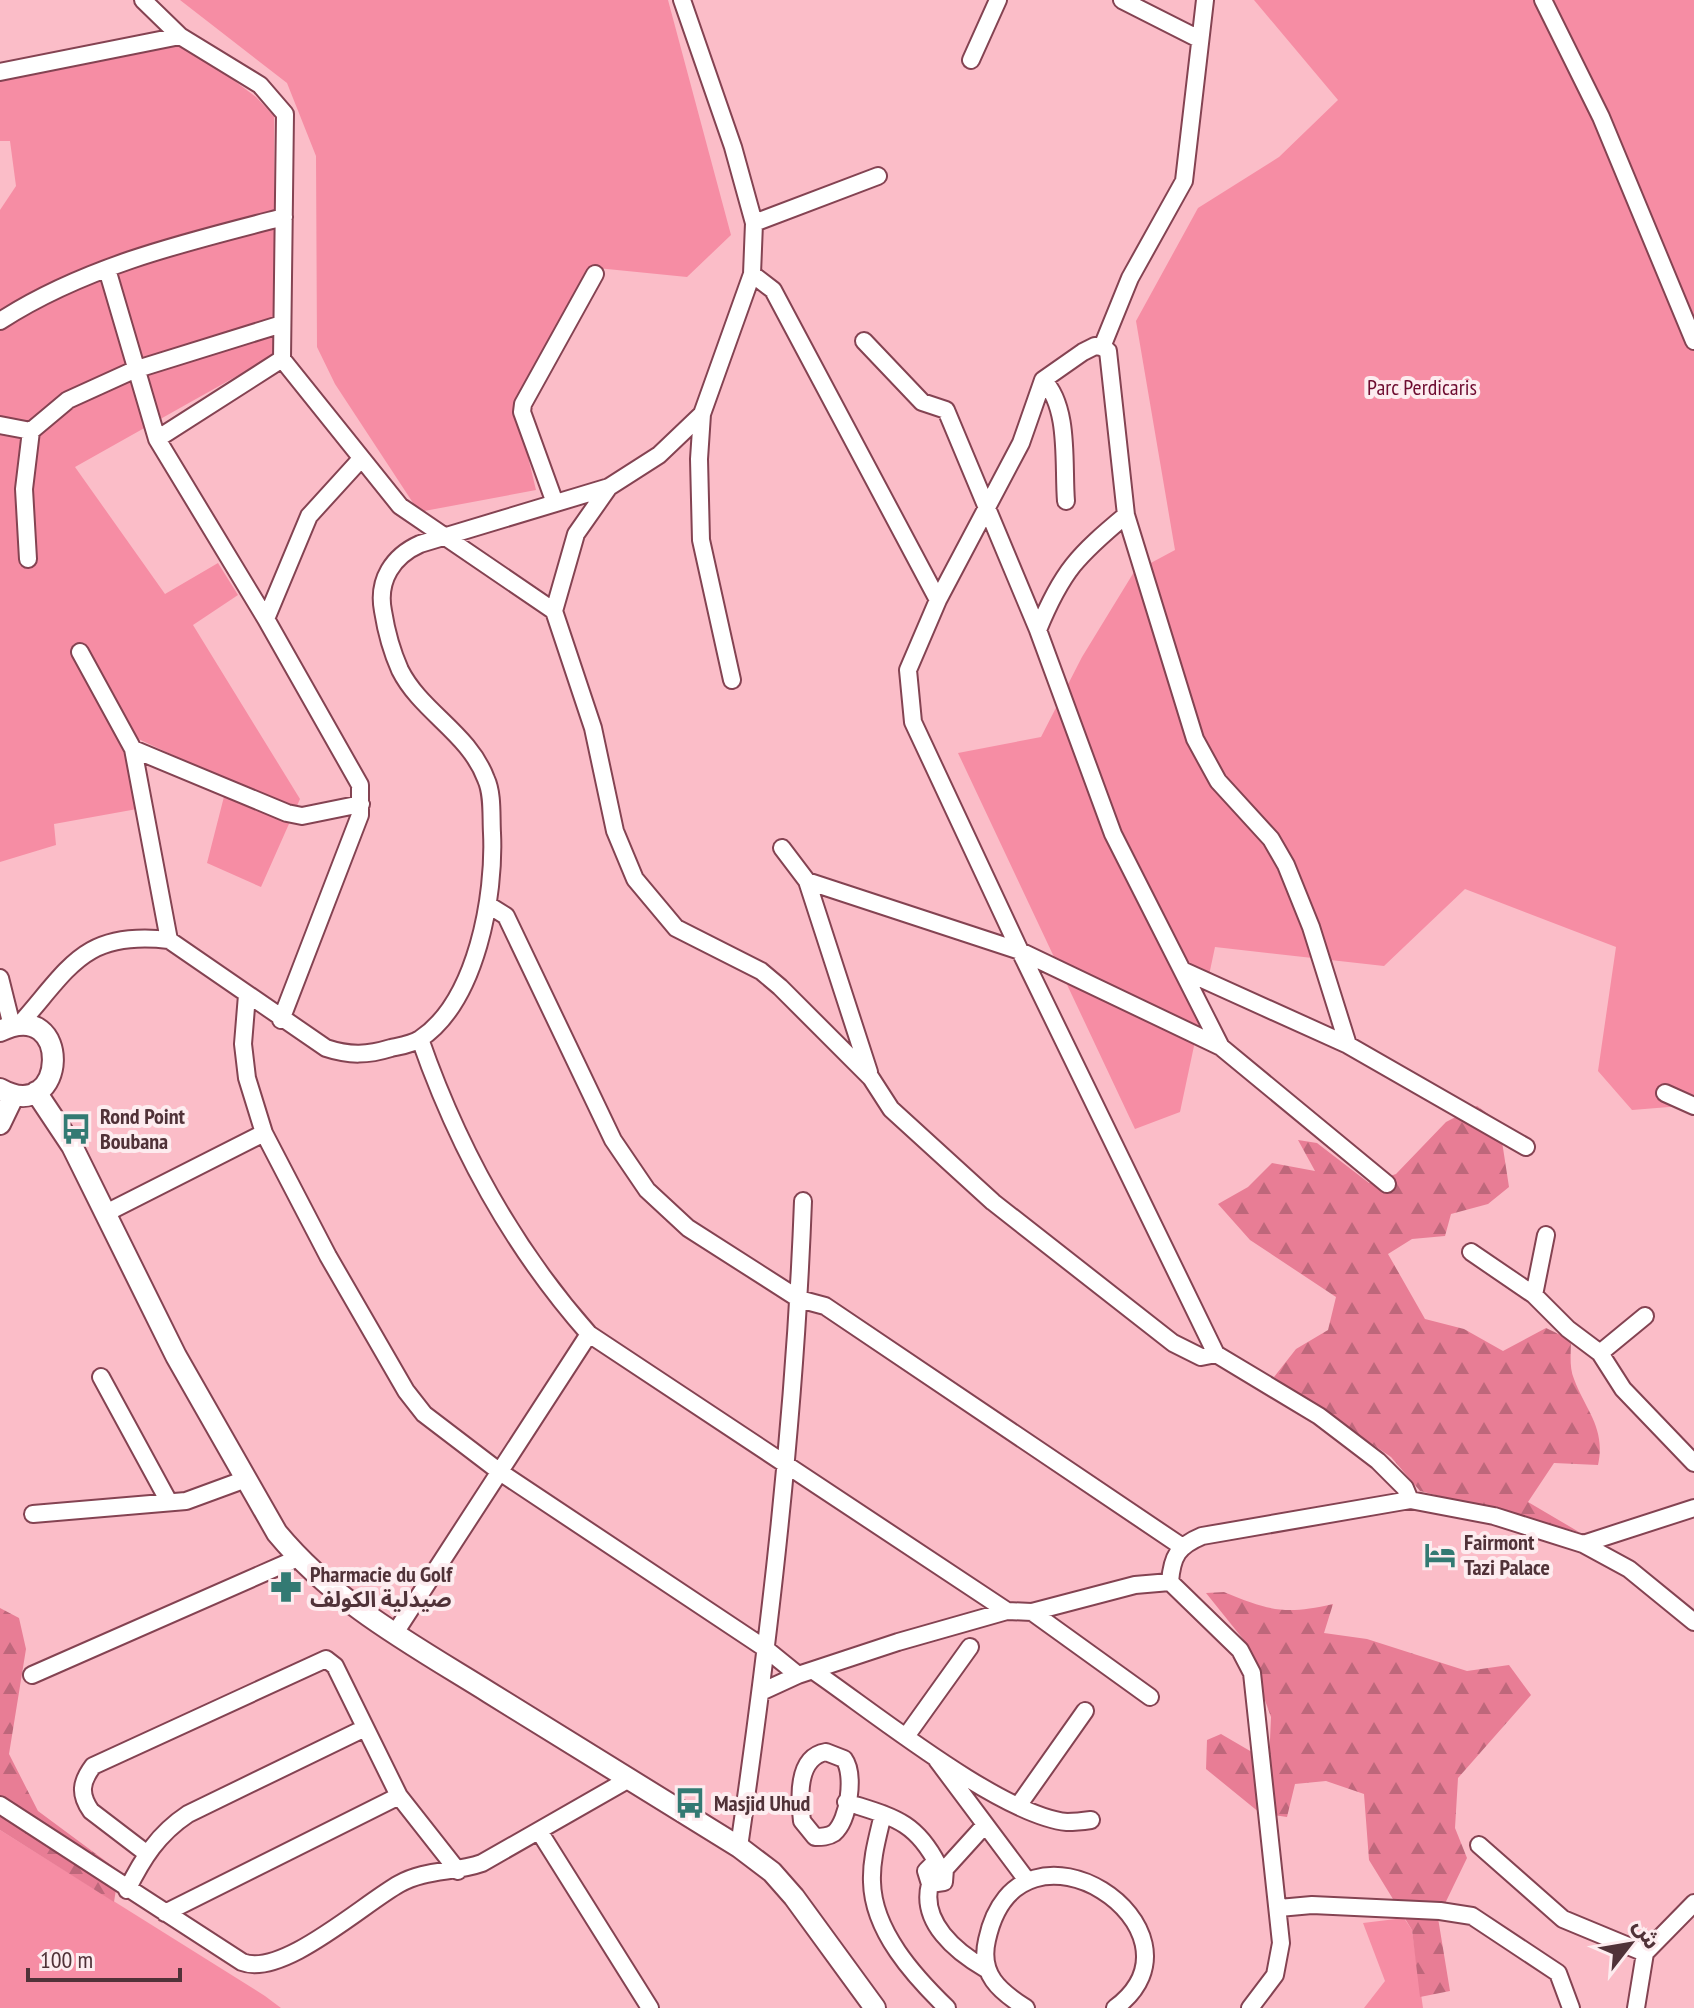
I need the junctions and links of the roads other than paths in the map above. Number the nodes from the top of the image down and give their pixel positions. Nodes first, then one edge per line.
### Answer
1 (143, 0) edge
2 (682, 0) edge
3 (998, 0) edge
4 (1122, 0) edge
5 (1205, 0) edge
6 (1543, 0) edge
7 (180, 36) junction
8 (1199, 39) junction
9 (971, 60) dead end
10 (0, 72) edge
11 (878, 176) dead end
12 (284, 217) junction
13 (754, 223) junction
14 (107, 269) junction
15 (595, 274) dead end
16 (752, 274) junction
17 (0, 321) edge
18 (282, 324) junction
19 (864, 341) dead end
20 (1694, 341) edge
21 (1102, 347) junction
22 (282, 359) junction
23 (134, 370) junction
24 (1043, 380) junction
25 (702, 414) junction
26 (0, 425) edge
27 (31, 431) junction
28 (157, 439) junction
29 (670, 445) junction
30 (699, 459) junction
31 (360, 460) junction
32 (609, 487) junction
33 (1066, 501) dead end
34 (555, 503) junction
35 (986, 507) junction
36 (1126, 515) junction
37 (442, 539) junction
38 (28, 559) dead end
39 (938, 600) junction
40 (554, 611) junction
41 (266, 619) junction
42 (1038, 630) junction
43 (80, 652) dead end
44 (732, 680) dead end
45 (133, 749) junction
46 (361, 804) junction
47 (782, 848) dead end
48 (807, 881) junction
49 (490, 906) junction
50 (169, 940) junction
51 (1020, 951) junction
52 (1182, 970) junction
53 (0, 978) edge
54 (50, 991) junction
55 (247, 995) junction
56 (281, 1020) junction
57 (10, 1027) edge
58 (44, 1034) junction
59 (420, 1039) junction
60 (1348, 1045) junction
61 (1221, 1047) junction
62 (871, 1078) junction
63 (41, 1088) junction
64 (7, 1092) edge
65 (1665, 1093) dead end
66 (1694, 1106) edge
67 (0, 1124) edge
68 (264, 1133) junction
69 (1526, 1147) dead end
70 (1387, 1184) dead end
71 (803, 1201) dead end
72 (108, 1212) junction
73 (1546, 1235) dead end
74 (1471, 1252) dead end
75 (1534, 1295) junction
76 (799, 1299) junction
77 (1645, 1316) dead end
78 (589, 1334) junction
79 (1600, 1353) junction
80 (1216, 1354) junction
81 (101, 1377) dead end
82 (785, 1462) junction
83 (1694, 1463) edge
84 (500, 1472) junction
85 (246, 1479) junction
86 (1410, 1500) junction
87 (169, 1502) junction
88 (1694, 1508) edge
89 (33, 1514) dead end
90 (1583, 1544) junction
91 (1181, 1546) junction
92 (298, 1558) junction
93 (1170, 1582) junction
94 (1007, 1611) junction
95 (1032, 1612) junction
96 (1694, 1622) edge
97 (395, 1633) junction
98 (970, 1647) dead end
99 (766, 1649) junction
100 (807, 1674) junction
101 (32, 1675) dead end
102 (761, 1692) junction
103 (1150, 1697) dead end
104 (1085, 1711) dead end
105 (365, 1728) junction
106 (907, 1735) junction
107 (937, 1758) junction
108 (629, 1779) junction
109 (399, 1796) junction
110 (846, 1802) junction
111 (0, 1805) edge
112 (1018, 1806) junction
113 (883, 1814) junction
114 (1091, 1820) dead end
115 (984, 1826) junction
116 (539, 1831) junction
117 (1479, 1845) dead end
118 (739, 1847) junction
119 (146, 1853) junction
120 (942, 1867) junction
121 (458, 1871) junction
122 (1026, 1879) junction
123 (127, 1890) junction
124 (1694, 1903) edge
125 (1279, 1908) junction
126 (165, 1913) junction
127 (1645, 1953) junction
128 (986, 1969) junction
129 (650, 2008) edge
130 (875, 2008) edge
131 (947, 2008) edge
132 (1026, 2008) edge
133 (1115, 2008) edge
134 (1250, 2008) edge
135 (1571, 2008) edge
136 (1636, 2008) edge

1 - 7 street
2 - 13 street
3 - 9 street
4 - 8 street
5 - 8 street
6 - 20 street
7 - 10 street
7 - 12 street
8 - 21 street
11 - 13 street
12 - 14 street
12 - 18 street
13 - 16 street
14 - 17 street
14 - 23 street
15 - 34 street
16 - 25 street
16 - 39 street
18 - 22 street
18 - 23 street
19 - 35 street
21 - 24 street
21 - 36 street
22 - 28 street
22 - 31 street
23 - 27 street
23 - 28 street
24 - 33 street
24 - 35 street
25 - 29 street
25 - 30 street
26 - 27 street
27 - 38 street
28 - 41 street
29 - 30 street
29 - 32 street
30 - 44 street
31 - 37 street
31 - 41 street
32 - 34 street
32 - 40 street
34 - 37 street
35 - 39 street
35 - 42 street
36 - 42 street
36 - 60 street
37 - 40 street
37 - 49 street
39 - 51 street
40 - 62 street
41 - 46 street
42 - 52 street
43 - 45 street
45 - 46 street
45 - 50 street
46 - 56 street
47 - 48 street
48 - 51 street
48 - 62 street
49 - 59 street
49 - 76 street
50 - 54 street
50 - 55 street
51 - 61 street
51 - 80 street
52 - 60 street
52 - 61 street
53 - 57 street
54 - 57 street
54 - 58 street
55 - 56 street
55 - 68 street
56 - 59 street
57 - 58 main road
58 - 63 main road
59 - 78 street
60 - 69 street
61 - 70 street
62 - 80 street
63 - 64 main road
63 - 72 main road
64 - 67 main road
65 - 66 street
68 - 72 street
68 - 84 street
71 - 76 street
72 - 85 main road
73 - 75 street
74 - 75 street
75 - 79 street
76 - 82 street
76 - 91 street
77 - 79 street
78 - 82 street
78 - 84 street
79 - 83 street
80 - 86 street
81 - 87 street
82 - 94 street
82 - 99 street
84 - 97 street
84 - 99 street
85 - 87 street
85 - 92 main road
86 - 90 street
86 - 91 street
87 - 89 street
88 - 90 street
90 - 96 street
91 - 93 street
92 - 97 main road
92 - 101 street
93 - 95 street
93 - 125 street
94 - 95 street
94 - 100 street
95 - 103 street
97 - 108 main road
98 - 106 street
99 - 100 street
99 - 102 street
100 - 102 street
100 - 106 street
102 - 118 street
104 - 112 street
105 - 109 street
105 - 119 street
105 - 119 street
106 - 107 street
107 - 112 street
107 - 115 street
108 - 116 street
108 - 118 main road
109 - 121 street
109 - 126 street
110 - 110 street
110 - 113 street
111 - 123 street
112 - 114 street
113 - 120 street
113 - 131 street
115 - 120 street
115 - 122 street
116 - 121 street
116 - 129 street
117 - 127 street
118 - 130 main road
119 - 123 street
120 - 128 street
121 - 126 street
122 - 128 street
122 - 133 street
123 - 126 street
124 - 127 street
125 - 134 street
125 - 135 street
127 - 136 street
128 - 132 street

